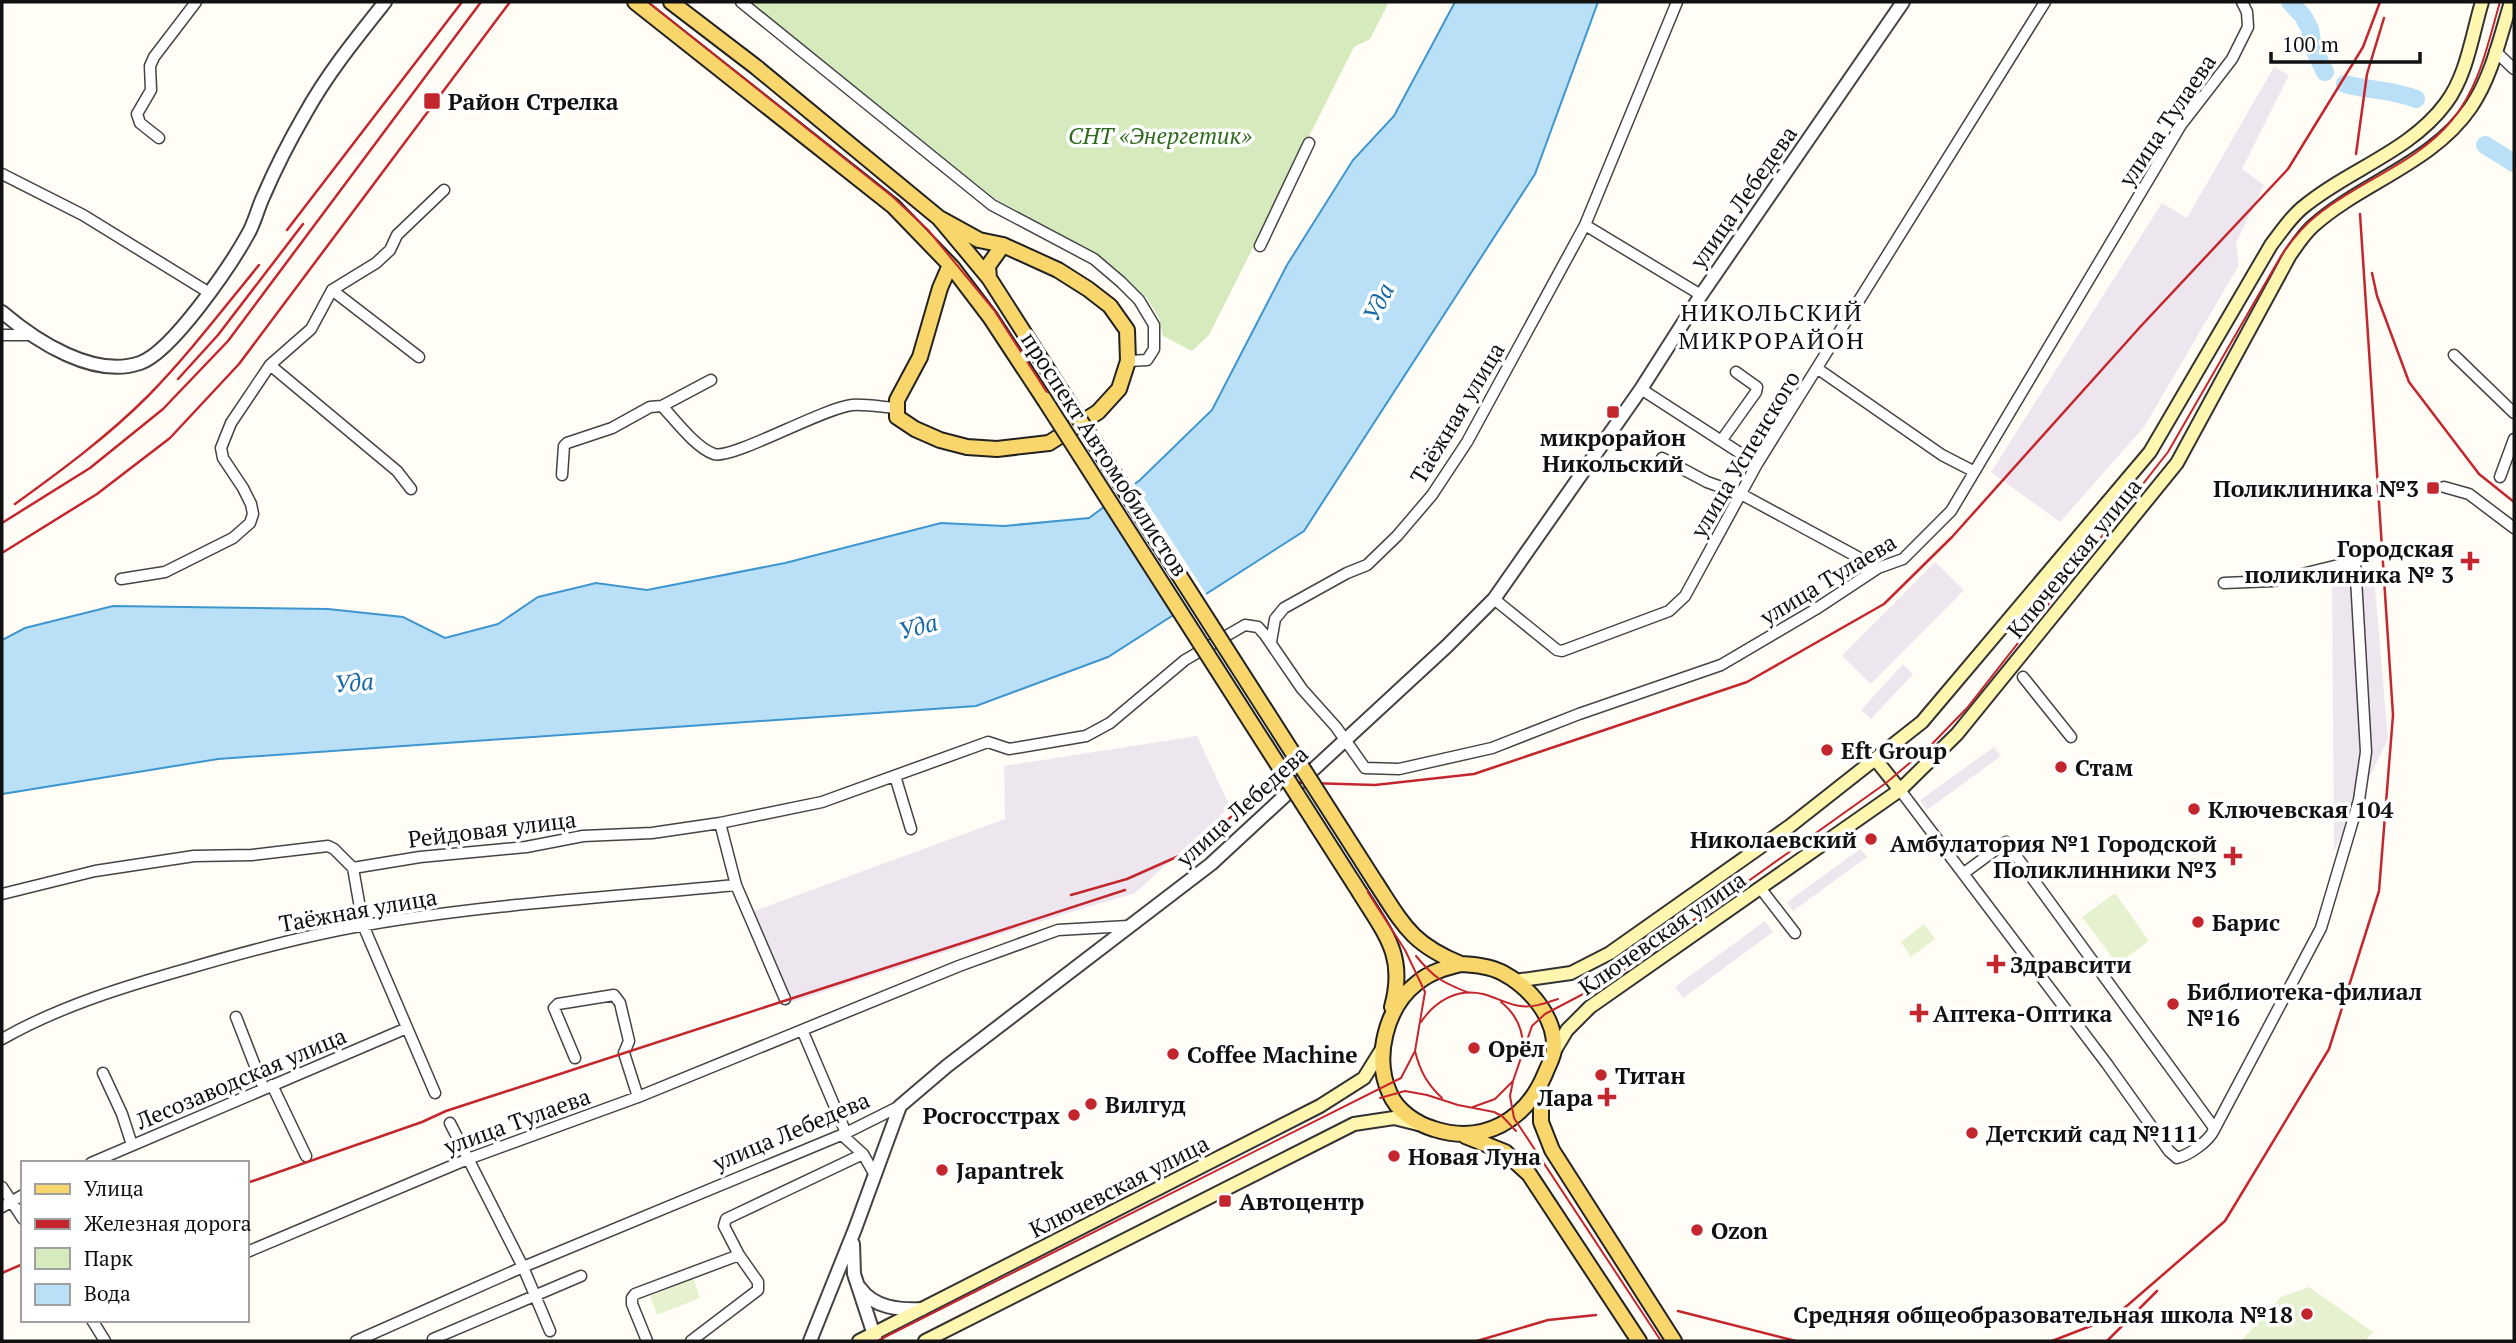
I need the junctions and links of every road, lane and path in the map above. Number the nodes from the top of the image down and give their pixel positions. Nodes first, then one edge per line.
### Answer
1 (196, 2) edge
2 (385, 2) edge
3 (635, 2) edge
4 (671, 2) edge
5 (741, 2) edge
6 (1677, 2) edge
7 (1903, 2) edge
8 (2045, 2) edge
9 (2242, 2) edge
10 (2482, 2) edge
11 (2511, 2) edge
12 (2495, 51) junction
13 (2514, 69) edge
14 (159, 138) dead end
15 (1309, 144) dead end
16 (2, 174) edge
17 (444, 190) dead end
18 (939, 218) junction
19 (1585, 225) junction
20 (1003, 245) junction
21 (1260, 246) dead end
22 (950, 265) junction
23 (989, 278) junction
24 (332, 290) junction
25 (208, 292) junction
26 (1701, 295) junction
27 (2, 312) edge
28 (2, 335) edge
29 (30, 335) junction
30 (2454, 355) dead end
31 (419, 357) dead end
32 (1128, 361) junction
33 (270, 365) junction
34 (1818, 369) junction
35 (1736, 372) dead end
36 (711, 380) dead end
37 (1641, 389) junction
38 (662, 406) junction
39 (896, 408) junction
40 (2514, 412) edge
41 (2514, 439) edge
42 (1721, 441) junction
43 (1662, 458) dead end
44 (1757, 464) junction
45 (1973, 471) junction
46 (562, 475) dead end
47 (2500, 477) dead end
48 (2444, 486) dead end
49 (411, 489) dead end
50 (1741, 494) junction
51 (2514, 528) edge
52 (1878, 568) junction
53 (121, 579) dead end
54 (2224, 583) dead end
55 (1494, 599) junction
56 (1271, 642) junction
57 (2023, 677) dead end
58 (2071, 737) dead end
59 (1344, 741) junction
60 (1876, 760) junction
61 (895, 776) junction
62 (1900, 790) junction
63 (720, 823) junction
64 (911, 829) dead end
65 (353, 869) junction
66 (1964, 873) junction
67 (736, 885) junction
68 (1761, 889) junction
69 (2, 894) edge
70 (363, 925) junction
71 (1128, 926) junction
72 (1794, 933) dead end
73 (1461, 964) junction
74 (1515, 981) junction
75 (785, 999) dead end
76 (236, 1017) dead end
77 (407, 1028) junction
78 (1386, 1029) junction
79 (803, 1032) junction
80 (2, 1040) edge
81 (1382, 1049) junction
82 (1555, 1050) junction
83 (575, 1058) dead end
84 (103, 1073) dead end
85 (1541, 1085) junction
86 (268, 1087) junction
87 (435, 1093) dead end
88 (638, 1097) junction
89 (900, 1106) junction
90 (450, 1123) dead end
91 (1418, 1124) junction
92 (2214, 1130) junction
93 (844, 1134) junction
94 (1463, 1136) junction
95 (132, 1145) junction
96 (863, 1154) junction
97 (306, 1156) dead end
98 (468, 1159) junction
99 (95, 1161) edge
100 (875, 1175) junction
101 (2, 1187) edge
102 (6, 1204) edge
103 (21, 1217) edge
104 (855, 1229) junction
105 (248, 1252) edge
106 (739, 1255) junction
107 (523, 1267) junction
108 (581, 1276) dead end
109 (858, 1285) junction
110 (535, 1296) junction
111 (926, 1308) junction
112 (93, 1322) edge
113 (550, 1332) dead end
114 (874, 1338) edge
115 (105, 1341) edge
116 (356, 1341) edge
117 (435, 1341) edge
118 (647, 1341) edge
119 (691, 1341) edge
120 (810, 1341) edge
121 (859, 1341) edge
122 (925, 1341) edge
123 (1639, 1341) edge
124 (1674, 1341) edge

1 - 14 street
2 - 25 street
3 - 22 main road, проспект Автомобилистов
4 - 18 main road, проспект Автомобилистов
5 - 32 street
6 - 19 street, Таёжная улица
7 - 26 street, улица Лебедева
8 - 34 street, улица Успенского
9 - 45 street, улица Тулаева
10 - 60 main road, Ключевская улица
11 - 12 main road, Ключевская улица
12 - 13 street
12 - 62 main road, Ключевская улица
15 - 21 street
16 - 25 street
17 - 24 street
18 - 20 main road
18 - 23 main road, проспект Автомобилистов
19 - 26 street
19 - 56 street, Таёжная улица
20 - 23 main road
20 - 32 main road
22 - 39 main road
22 - 78 main road, проспект Автомобилистов, bridge
23 - 73 main road, проспект Автомобилистов, bridge
24 - 31 street
24 - 33 street
25 - 29 street
26 - 37 street, улица Лебедева
27 - 29 street
28 - 29 street
30 - 40 street
32 - 39 main road
33 - 49 street
33 - 53 street
34 - 44 street, улица Успенского
34 - 45 street
35 - 42 street
36 - 38 street
37 - 42 street
37 - 55 street, улица Лебедева
38 - 39 street
38 - 46 street
41 - 47 street
42 - 44 street
43 - 50 street
44 - 50 street, улица Успенского
45 - 52 street, улица Тулаева
48 - 51 street
50 - 52 street
50 - 55 street, улица Успенского
52 - 59 street, улица Тулаева
54 - 92 street
55 - 59 street, улица Лебедева
56 - 59 street
56 - 61 street, Рейдовая улица
57 - 58 street
59 - 71 street, улица Лебедева
60 - 62 main road
60 - 74 main road, Ключевская улица
61 - 63 street, Рейдовая улица
61 - 64 street
62 - 66 street
62 - 68 main road, Ключевская улица
63 - 65 street, Рейдовая улица
63 - 67 street
65 - 69 street
65 - 70 street
66 - 92 street
66 - 92 street
67 - 70 street, Таёжная улица
67 - 75 street
68 - 72 street
68 - 82 main road, Ключевская улица
70 - 77 street
70 - 80 street, Таёжная улица
71 - 79 street, улица Тулаева
71 - 89 street, улица Лебедева
73 - 74 main road
73 - 78 main road
74 - 82 main road
76 - 86 street
77 - 86 street, Лесозаводская улица
77 - 87 street
78 - 81 main road
79 - 88 street, улица Тулаева
79 - 93 street
81 - 91 main road
81 - 111 main road, Ключевская улица
82 - 85 main road
83 - 88 street
84 - 95 street
85 - 94 main road
85 - 124 main road
86 - 95 street, Лесозаводская улица
86 - 97 street
88 - 98 street, улица Тулаева
89 - 93 street, улица Лебедева
89 - 100 street
90 - 98 street
91 - 94 main road
91 - 122 main road
93 - 96 street
93 - 107 street, улица Лебедева
94 - 123 main road
95 - 99 street, Лесозаводская улица
96 - 100 street
96 - 106 street
98 - 105 street, улица Тулаева
98 - 107 street
100 - 104 street
101 - 102 street
102 - 103 street
104 - 109 street
104 - 120 street
106 - 118 street
106 - 119 street
107 - 110 street
107 - 116 street, улица Лебедева
108 - 110 street
109 - 111 street
109 - 114 street
110 - 113 street
110 - 117 street
111 - 114 main road, Ключевская улица
112 - 115 street
114 - 121 main road, Ключевская улица

